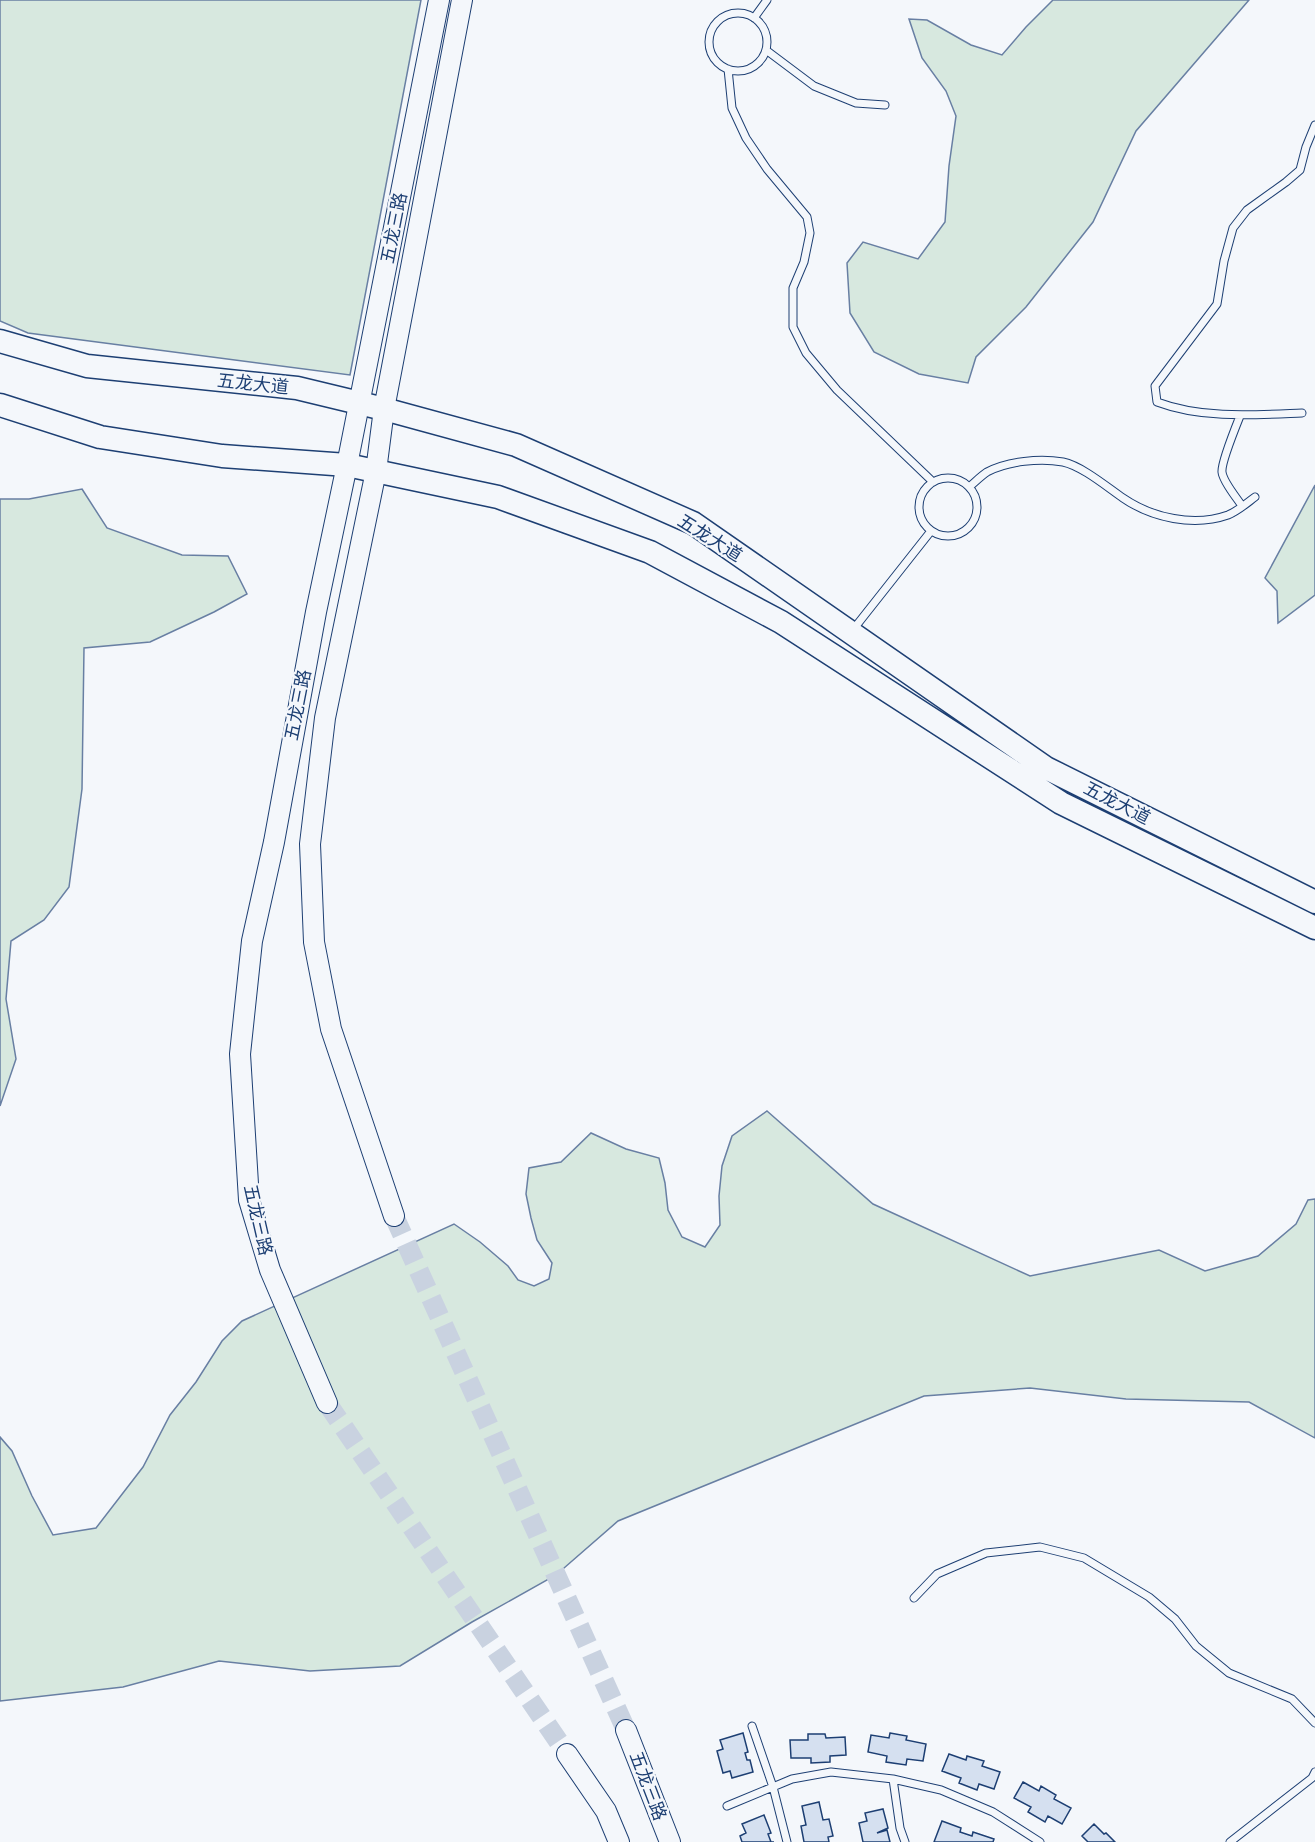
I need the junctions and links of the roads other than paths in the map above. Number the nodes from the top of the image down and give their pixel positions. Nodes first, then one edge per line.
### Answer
1 (439, 0) edge
2 (462, 0) edge
3 (767, 0) edge
4 (754, 18) junction
5 (766, 50) junction
6 (728, 69) junction
7 (885, 105) dead end
8 (1315, 125) edge
9 (0, 341) edge
10 (360, 403) junction
11 (0, 405) edge
12 (384, 409) junction
13 (1302, 413) dead end
14 (1240, 416) junction
15 (347, 465) junction
16 (376, 471) junction
17 (933, 482) junction
18 (969, 487) junction
19 (1255, 497) dead end
20 (1242, 506) junction
21 (932, 531) junction
22 (850, 633) junction
23 (1315, 902) edge
24 (1315, 927) edge
25 (394, 1216) tunnel mouth
26 (327, 1403) tunnel mouth
27 (914, 1598) dead end
28 (1315, 1723) edge
29 (752, 1726) dead end
30 (626, 1730) tunnel mouth
31 (567, 1754) tunnel mouth
32 (1315, 1772) edge
33 (893, 1779) junction
34 (773, 1787) junction
35 (727, 1806) dead end
36 (619, 1842) edge
37 (670, 1842) edge
38 (787, 1842) edge
39 (905, 1842) edge
40 (1040, 1842) edge
41 (1230, 1842) edge

1 - 10 main road, 五龙三路
2 - 12 main road, 五龙三路
3 - 4 lane
4 - 5 lane
4 - 6 lane
5 - 6 lane
5 - 7 lane
6 - 17 lane
8 - 14 lane
9 - 10 main road, 五龙大道
10 - 12 main road, 五龙大道
10 - 15 main road, 五龙三路
11 - 15 main road, 五龙大道
12 - 16 main road, 五龙三路
12 - 22 main road, 五龙大道
13 - 14 lane
14 - 20 lane
15 - 16 main road, 五龙大道
15 - 26 main road, 五龙三路
16 - 24 main road, 五龙大道
16 - 25 main road, 五龙三路
17 - 18 lane
17 - 21 lane
18 - 20 lane
18 - 21 lane
19 - 20 lane
21 - 22 lane
22 - 23 main road, 五龙大道
27 - 28 lane
29 - 34 lane
30 - 37 main road, 五龙三路
31 - 36 main road
32 - 41 lane
33 - 34 lane
33 - 39 lane
33 - 40 lane
34 - 35 lane
34 - 38 lane

